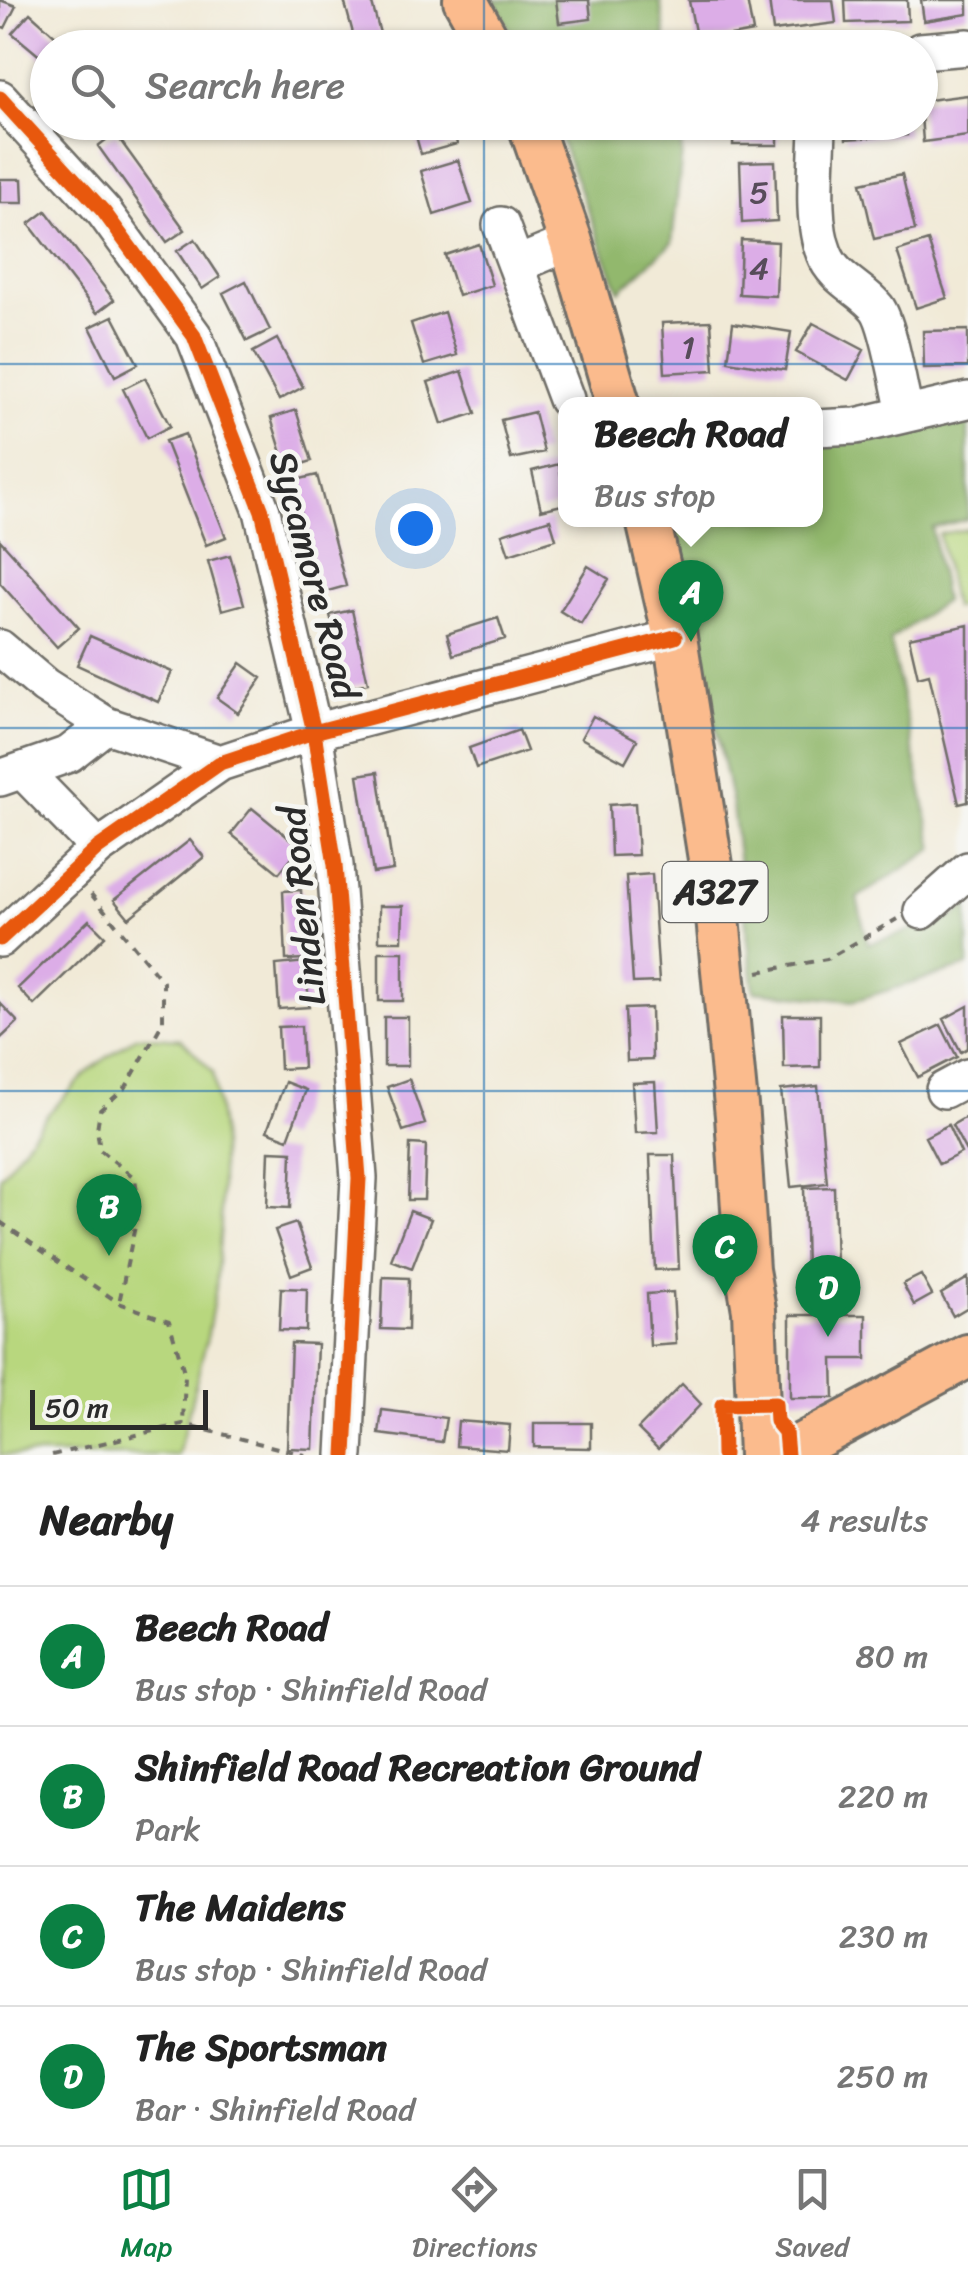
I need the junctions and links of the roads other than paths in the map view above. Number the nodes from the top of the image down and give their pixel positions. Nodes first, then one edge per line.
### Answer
1 (465, 0) edge
2 (482, 30) edge
3 (968, 48) edge
4 (938, 50) edge
5 (0, 98) edge
6 (30, 131) edge
7 (38, 140) edge
8 (535, 140) edge
9 (818, 140) edge
10 (501, 225) dead end
11 (571, 242) junction
12 (516, 265) junction
13 (565, 397) edge
14 (616, 397) edge
15 (968, 400) edge
16 (905, 412) junction
17 (823, 428) edge
18 (650, 527) edge
19 (675, 637) junction
20 (0, 648) edge
21 (106, 725) junction
22 (314, 732) junction
23 (220, 763) junction
24 (12, 775) edge
25 (85, 859) junction
26 (968, 870) edge
27 (922, 911) road end
28 (0, 939) edge
29 (747, 1270) junction
30 (968, 1356) edge
31 (345, 1455) edge
32 (740, 1455) edge
33 (760, 1455) edge
34 (783, 1455) edge

1 - 2 main road
3 - 4 street
5 - 6 street, Sycamore Road
7 - 22 street, Sycamore Road
8 - 11 main road
9 - 16 street
10 - 12 street
11 - 12 street
11 - 14 main road
12 - 13 street
15 - 16 street
16 - 17 street
18 - 19 main road, A327
19 - 22 street
19 - 29 main road, A327
20 - 21 street
21 - 23 street
21 - 24 street
22 - 23 street
22 - 31 street, Linden Road
23 - 25 street
24 - 25 street
25 - 28 street
26 - 27 street
29 - 32 main road, A327
29 - 33 main road, A327
30 - 34 main road

